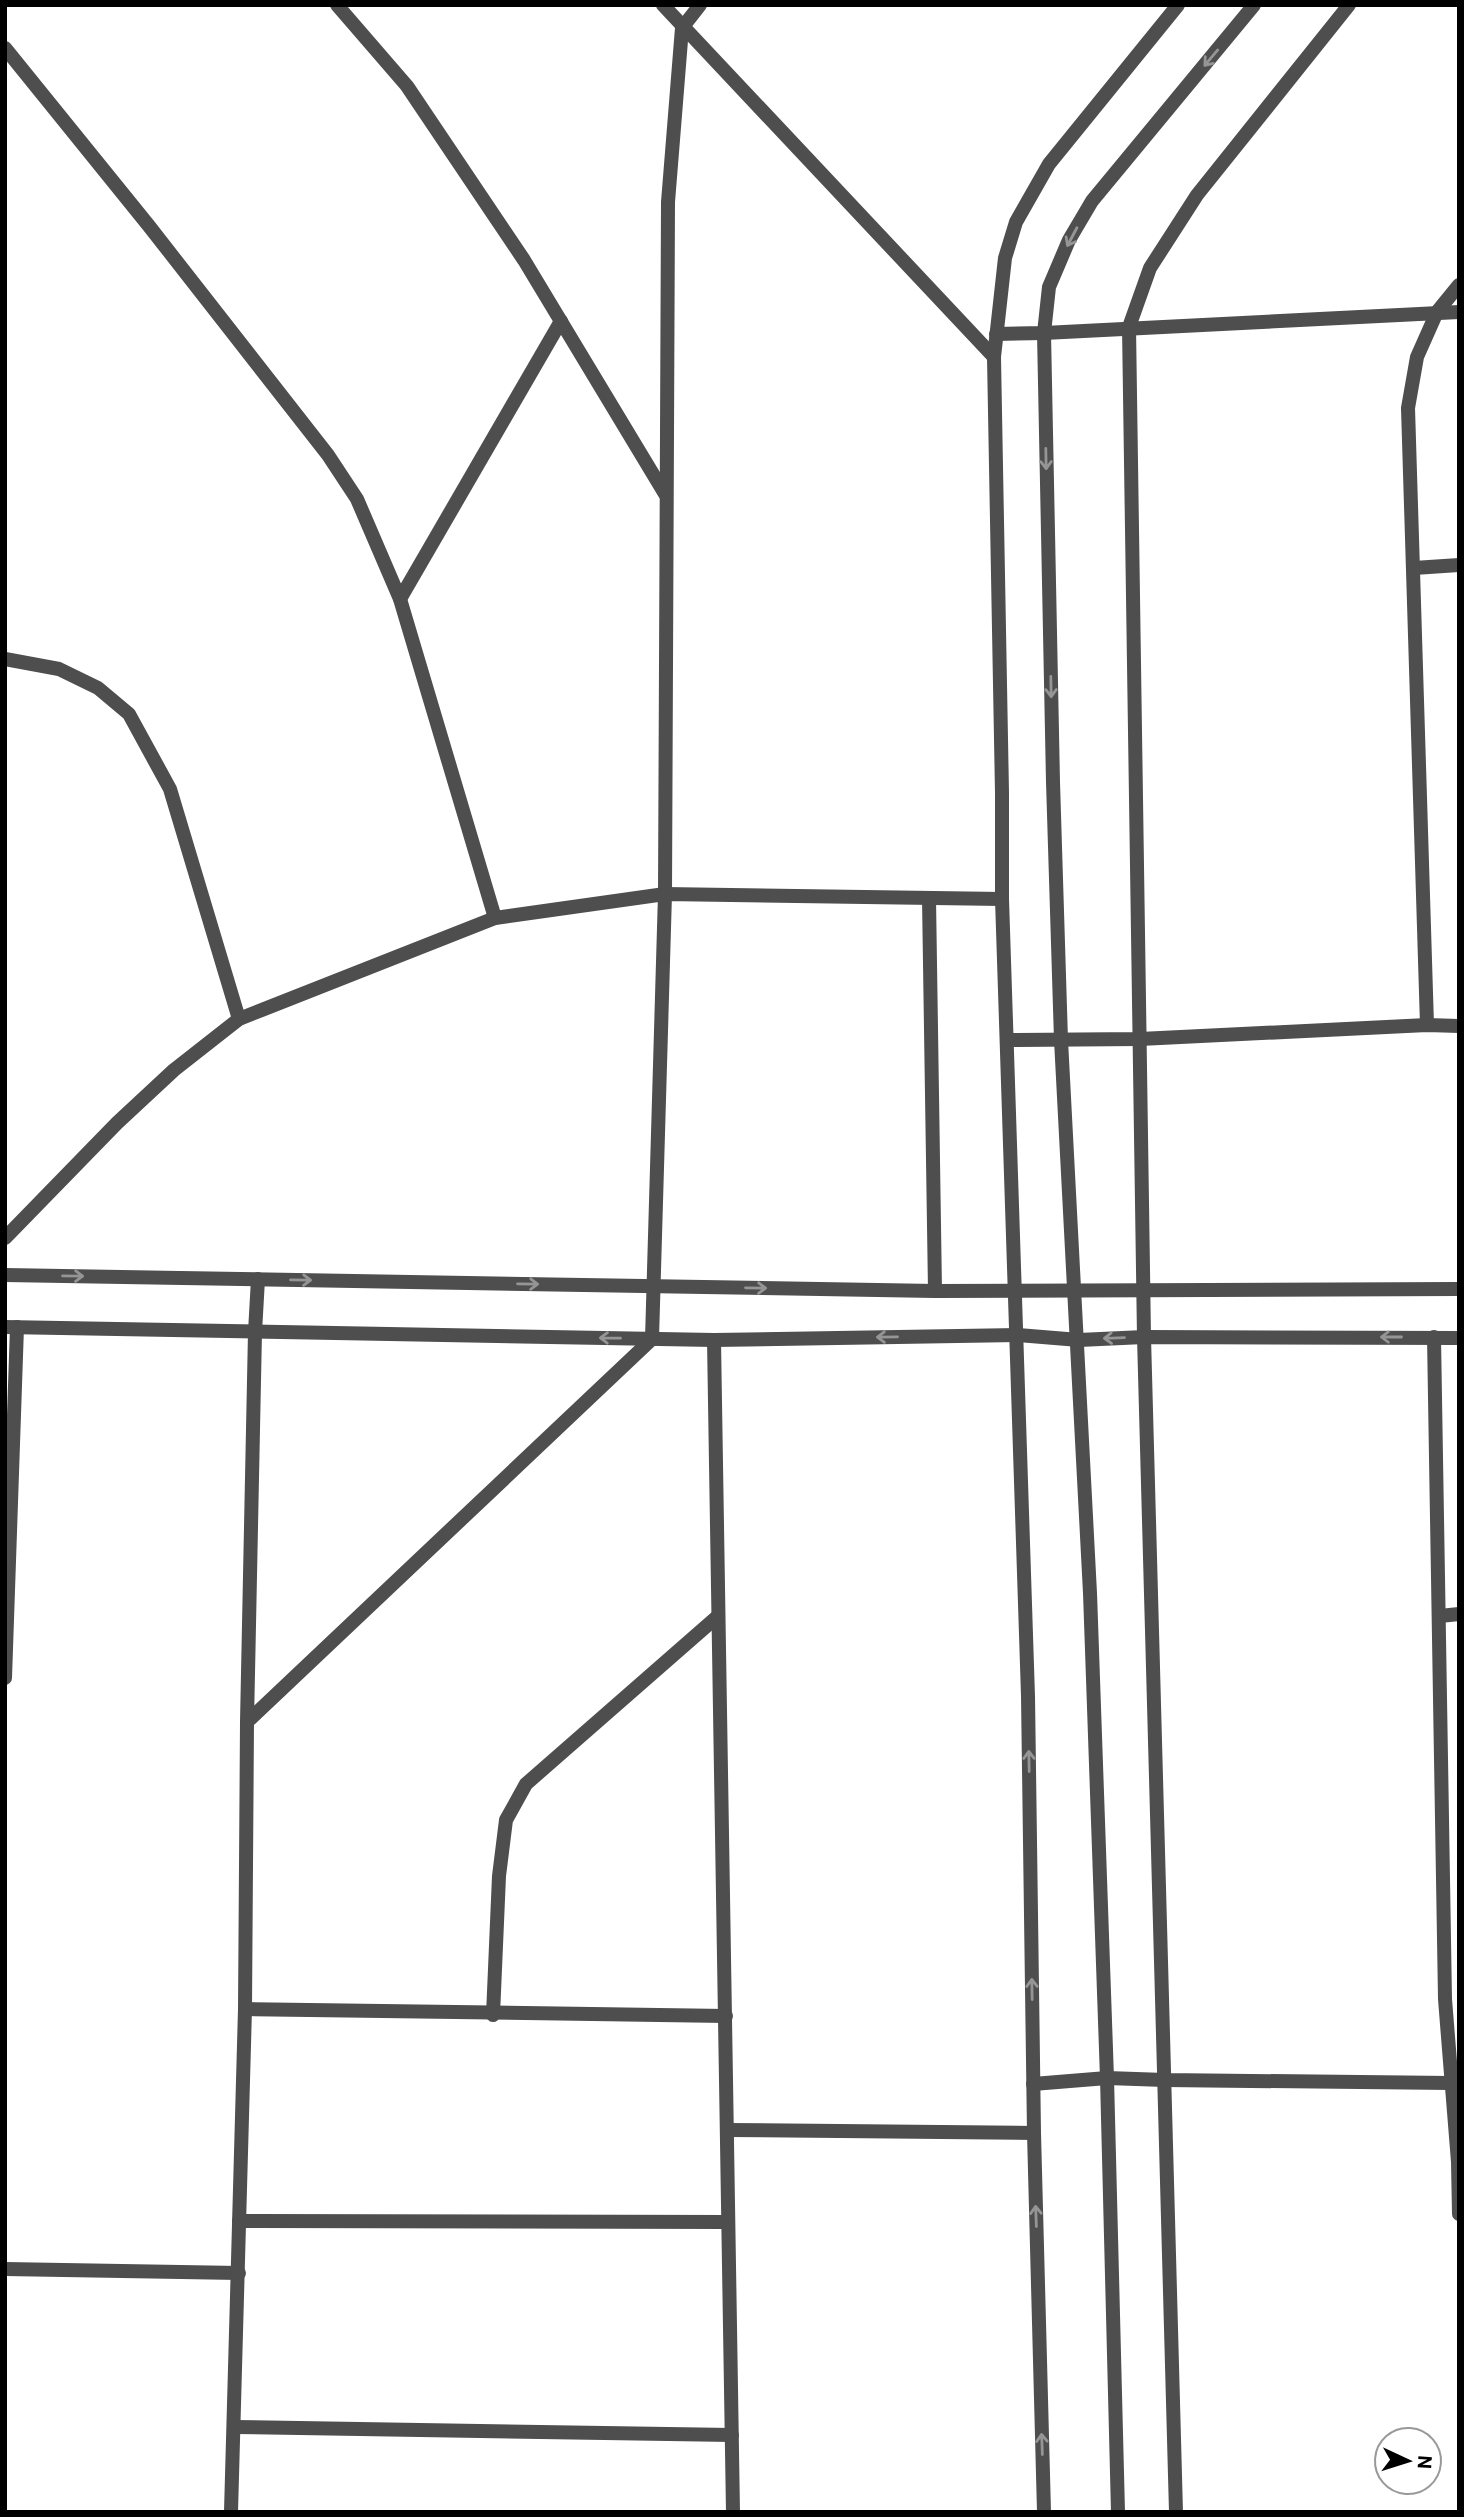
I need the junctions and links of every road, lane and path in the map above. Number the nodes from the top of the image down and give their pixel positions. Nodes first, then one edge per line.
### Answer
1 (337, 5) edge
2 (663, 5) edge
3 (700, 5) edge
4 (1178, 5) edge
5 (1254, 5) edge
6 (1349, 5) edge
7 (682, 28) junction
8 (5, 48) edge
9 (1459, 285) edge
10 (1437, 312) junction
11 (1459, 312) edge
12 (561, 321) junction
13 (1129, 327) junction
14 (1044, 333) junction
15 (996, 334) junction
16 (993, 357) junction
17 (666, 496) junction
18 (1459, 565) edge
19 (1414, 568) junction
20 (400, 599) junction
21 (5, 659) edge
22 (665, 894) junction
23 (929, 898) junction
24 (1002, 900) junction
25 (495, 918) junction
26 (239, 1019) junction
27 (1427, 1025) junction
28 (1459, 1026) edge
29 (1140, 1039) junction
30 (1007, 1040) junction
31 (1061, 1040) junction
32 (5, 1238) edge
33 (5, 1275) edge
34 (258, 1279) junction
35 (653, 1287) junction
36 (1459, 1289) edge
37 (934, 1291) junction
38 (1016, 1291) junction
39 (1076, 1291) junction
40 (1143, 1291) junction
41 (11, 1327) edge
42 (254, 1332) junction
43 (1018, 1335) junction
44 (1143, 1337) junction
45 (1434, 1338) junction
46 (1459, 1338) edge
47 (652, 1339) junction
48 (714, 1340) junction
49 (1079, 1340) junction
50 (1459, 1614) edge
51 (718, 1616) junction
52 (1440, 1616) junction
53 (5, 1678) edge
54 (247, 1722) junction
55 (1452, 1999) edge
56 (245, 2009) junction
57 (493, 2015) junction
58 (726, 2016) junction
59 (1107, 2078) junction
60 (1165, 2080) junction
61 (1450, 2083) junction
62 (1033, 2084) junction
63 (727, 2130) junction
64 (1034, 2133) junction
65 (1458, 2162) edge
66 (1459, 2214) edge
67 (239, 2221) junction
68 (728, 2222) junction
69 (5, 2269) edge
70 (239, 2273) junction
71 (234, 2427) junction
72 (732, 2435) junction
73 (231, 2512) edge
74 (733, 2512) edge
75 (1044, 2512) edge
76 (1118, 2512) edge
77 (1176, 2512) edge

1 - 12 street
2 - 7 street
3 - 7 street
4 - 15 street
5 -> 14 street
6 - 13 street
7 - 16 street
7 - 17 street
8 - 20 street
9 - 10 street
10 - 11 street
10 - 13 street
10 - 19 street
12 - 17 street
12 - 20 street
13 - 14 street
13 - 29 street
14 - 15 street
14 -> 31 street
15 - 16 street
16 - 24 street
17 - 22 street
18 - 19 street
19 - 27 street
20 - 25 street
21 - 26 street
22 - 23 street
22 - 25 street
22 - 35 street
23 - 24 street
23 - 37 street
24 - 30 street
25 - 26 street
26 - 32 street
27 - 28 street
27 - 29 street
29 - 31 street
29 - 40 street
30 - 31 street
30 - 38 street
31 - 39 street
33 -> 34 street
34 -> 35 street
34 - 42 street
35 -> 37 street
35 - 47 street
36 - 40 street
37 - 38 street
38 - 39 street
38 - 43 street
39 - 40 street
39 - 49 street
40 - 44 street
41 - 42 street
41 - 53 street
47 -> 42 street
42 - 54 street
43 -> 48 street
43 - 49 street
62 -> 43 street
45 -> 44 street
44 -> 49 street
44 - 60 street
45 - 46 street
45 - 52 street
47 - 48 street
47 - 54 street
48 - 51 street
49 - 59 street
50 - 52 street
51 - 57 street
51 - 58 street
52 - 55 street
54 - 56 street
55 - 61 street
56 - 57 street
56 - 67 street
57 - 58 street
58 - 63 street
59 - 60 street
59 - 62 street
59 - 76 street
60 - 61 street
60 - 77 street
61 - 65 street
62 - 64 street
63 - 64 street
63 - 68 street
75 -> 64 street
65 - 66 street
67 - 68 street
67 - 70 street
68 - 72 street
69 - 70 street
70 - 71 street
71 - 72 street
71 - 73 street
72 - 74 street

